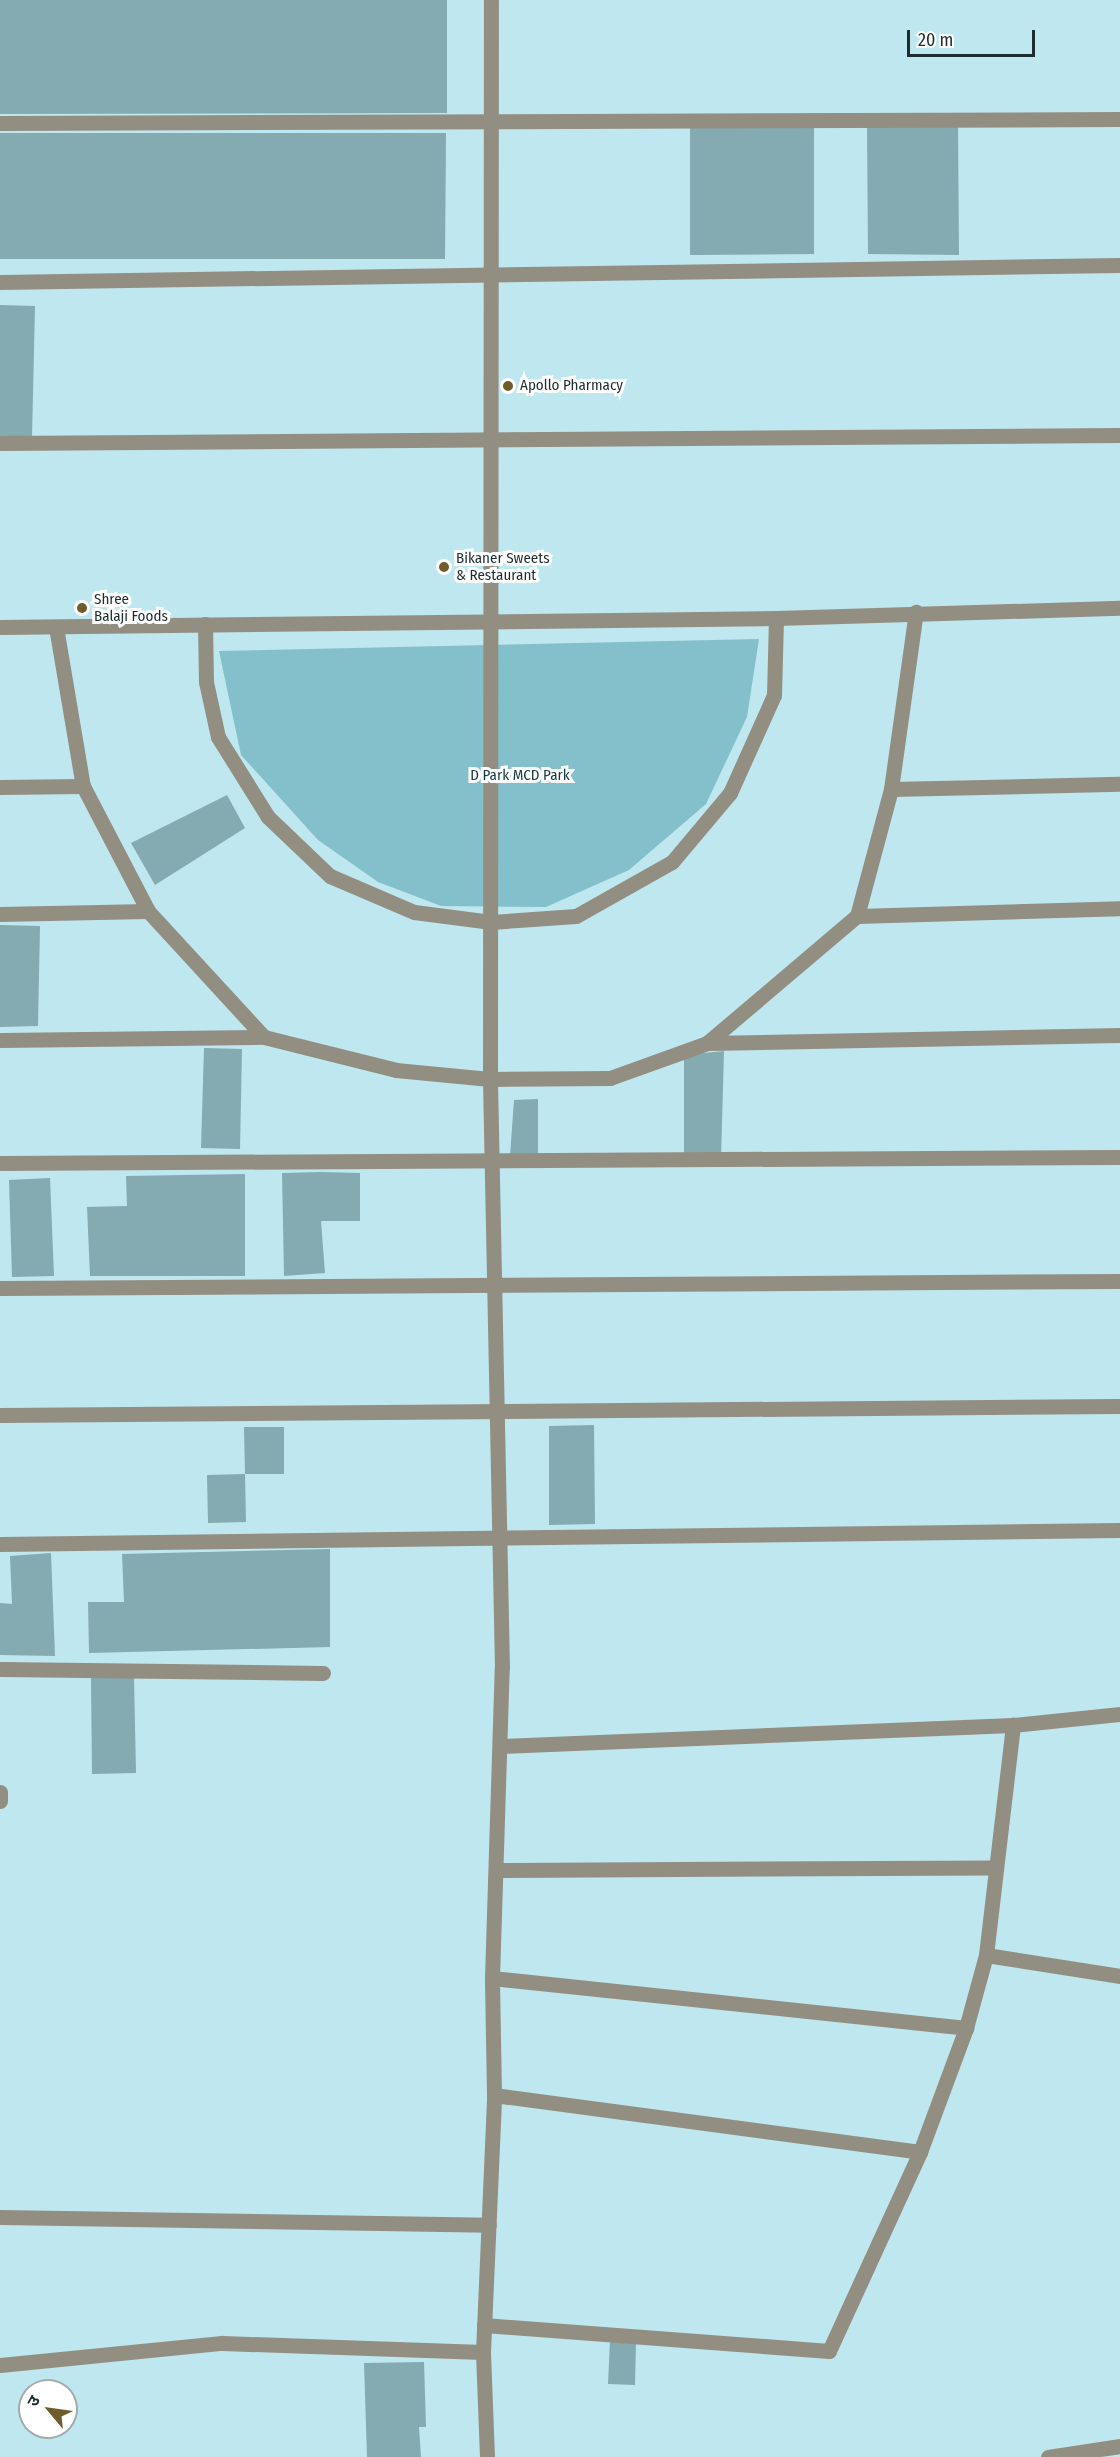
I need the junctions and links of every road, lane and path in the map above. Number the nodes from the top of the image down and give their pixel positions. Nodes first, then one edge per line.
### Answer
1 (490, 0) edge
2 (1120, 119) edge
3 (489, 120) junction
4 (0, 123) edge
5 (1120, 265) edge
6 (491, 274) junction
7 (0, 282) edge
8 (1120, 435) edge
9 (491, 441) junction
10 (0, 443) edge
11 (1120, 608) edge
12 (915, 612) junction
13 (776, 618) junction
14 (491, 622) junction
15 (204, 624) junction
16 (0, 627) edge
17 (56, 627) junction
18 (1120, 784) edge
19 (83, 786) junction
20 (0, 787) edge
21 (891, 789) junction
22 (1120, 908) edge
23 (148, 911) junction
24 (0, 914) edge
25 (856, 916) junction
26 (491, 922) junction
27 (1120, 1035) edge
28 (264, 1037) junction
29 (0, 1040) edge
30 (707, 1043) junction
31 (490, 1079) junction
32 (1120, 1157) edge
33 (491, 1159) junction
34 (0, 1163) edge
35 (1120, 1281) edge
36 (493, 1285) junction
37 (0, 1288) edge
38 (1120, 1406) edge
39 (499, 1413) junction
40 (0, 1415) edge
41 (1120, 1530) edge
42 (501, 1537) junction
43 (0, 1544) edge
44 (0, 1669) edge
45 (323, 1673) dead end
46 (1120, 1714) edge
47 (1013, 1725) junction
48 (500, 1746) junction
49 (0, 1792) edge
50 (0, 1801) edge
51 (996, 1867) junction
52 (498, 1870) junction
53 (986, 1955) junction
54 (1120, 1976) edge
55 (492, 1978) junction
56 (966, 2028) junction
57 (494, 2095) junction
58 (920, 2152) junction
59 (0, 2217) edge
60 (489, 2224) junction
61 (484, 2325) junction
62 (483, 2352) junction
63 (0, 2365) edge
64 (1120, 2446) edge
65 (487, 2457) edge
66 (1048, 2457) edge

1 - 3 street
2 - 3 street
3 - 4 street
3 - 6 street
5 - 6 street
6 - 7 street
6 - 9 street
8 - 9 street
9 - 10 street
9 - 14 street
11 - 12 street
12 - 13 street
12 - 21 street
13 - 14 street
13 - 26 street
14 - 15 street
14 - 26 street
15 - 17 street
15 - 26 street
16 - 17 street
17 - 19 street
18 - 21 street
19 - 20 street
19 - 23 street
21 - 25 street
22 - 25 street
23 - 24 street
23 - 28 street
25 - 30 street
26 - 31 street
27 - 30 street
28 - 29 street
28 - 31 street
30 - 31 street
31 - 33 street
32 - 33 street
33 - 34 street
33 - 36 street
35 - 36 street
36 - 37 street
36 - 39 street
38 - 39 street
39 - 40 street
39 - 42 street
41 - 42 street
42 - 43 street
42 - 48 street
44 - 45 street
46 - 47 street
47 - 48 street
47 - 51 street
48 - 52 street
49 - 50 street
51 - 52 street
51 - 53 street
52 - 55 street
53 - 54 street
53 - 56 street
55 - 56 street
55 - 57 street
56 - 58 street
57 - 58 street
57 - 60 street
58 - 61 street
59 - 60 street
60 - 61 street
61 - 62 street
62 - 63 street
62 - 65 street
64 - 66 street

